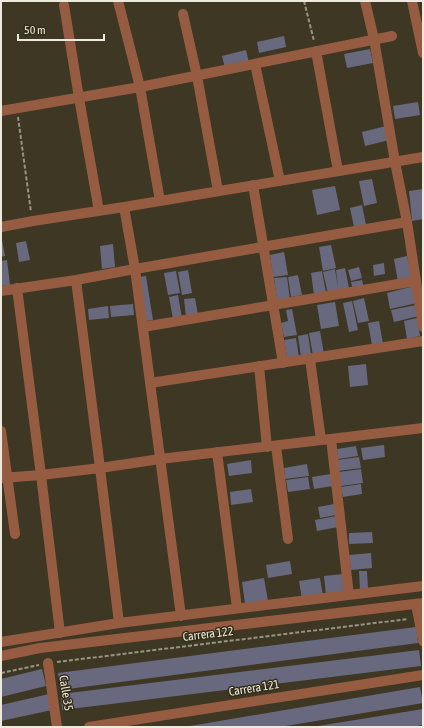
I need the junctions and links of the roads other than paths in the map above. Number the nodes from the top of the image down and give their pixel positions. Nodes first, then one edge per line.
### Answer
1 (118, 1) edge
2 (365, 1) edge
3 (412, 1) edge
4 (64, 6) dead end
5 (183, 14) dead end
6 (392, 36) dead end
7 (374, 39) junction
8 (316, 51) junction
9 (423, 53) edge
10 (255, 64) junction
11 (197, 76) junction
12 (140, 88) junction
13 (79, 98) junction
14 (1, 111) edge
15 (423, 157) edge
16 (395, 162) junction
17 (338, 171) junction
18 (280, 181) junction
19 (253, 185) junction
20 (218, 191) junction
21 (160, 201) junction
22 (124, 207) junction
23 (99, 211) junction
24 (407, 222) junction
25 (1, 227) edge
26 (263, 247) junction
27 (135, 269) junction
28 (76, 280) junction
29 (416, 281) junction
30 (17, 288) junction
31 (1, 291) edge
32 (273, 305) junction
33 (143, 327) junction
34 (423, 328) edge
35 (423, 341) edge
36 (310, 359) junction
37 (283, 363) junction
38 (259, 366) junction
39 (150, 383) junction
40 (423, 428) edge
41 (1, 431) edge
42 (326, 440) junction
43 (272, 446) junction
44 (217, 452) junction
45 (160, 459) junction
46 (100, 468) junction
47 (41, 475) junction
48 (4, 478) edge
49 (15, 534) dead end
50 (288, 539) dead end
51 (423, 586) edge
52 (349, 595) junction
53 (420, 604) edge
54 (237, 608) junction
55 (180, 616) junction
56 (119, 623) junction
57 (60, 633) junction
58 (423, 641) edge
59 (1, 642) edge
60 (1, 656) edge
61 (48, 663) road end
62 (423, 674) edge
63 (58, 727) edge
64 (89, 727) edge

1 - 12 street
2 - 7 street
3 - 9 street
4 - 13 street
5 - 11 street
6 - 7 street
7 - 8 street
7 - 16 street
8 - 10 street
8 - 17 street
10 - 11 street
10 - 18 street
11 - 12 street
11 - 20 street
12 - 13 street
12 - 21 street
13 - 14 street
13 - 23 street
15 - 16 street
16 - 17 street
16 - 24 street
17 - 18 street
18 - 19 street
19 - 20 street
19 - 26 street
20 - 21 street
21 - 22 street
22 - 23 street
22 - 27 street
23 - 25 street
24 - 26 street
24 - 29 street
26 - 27 street
26 - 32 street
27 - 28 street
27 - 33 street
28 - 30 street
28 - 46 street
29 - 32 street
29 - 34 street
30 - 31 street
30 - 47 street
32 - 33 street
32 - 37 street
33 - 39 street
35 - 36 street
36 - 37 street
36 - 42 street
37 - 38 street
38 - 39 street
38 - 43 street
39 - 45 street
40 - 42 street
41 - 48 street
42 - 43 street
42 - 52 street
43 - 44 street
43 - 50 street
44 - 45 street
44 - 54 street
45 - 46 street
45 - 55 street
46 - 47 street
46 - 56 street
47 - 48 street
47 - 57 street
48 - 49 street
51 - 52 street
52 - 54 street
53 - 58 street
53 - 60 street
54 - 55 street
55 - 56 street
56 - 57 street
57 - 59 street
61 - 63 street, Calle 35
62 - 64 street, Carrera 121

